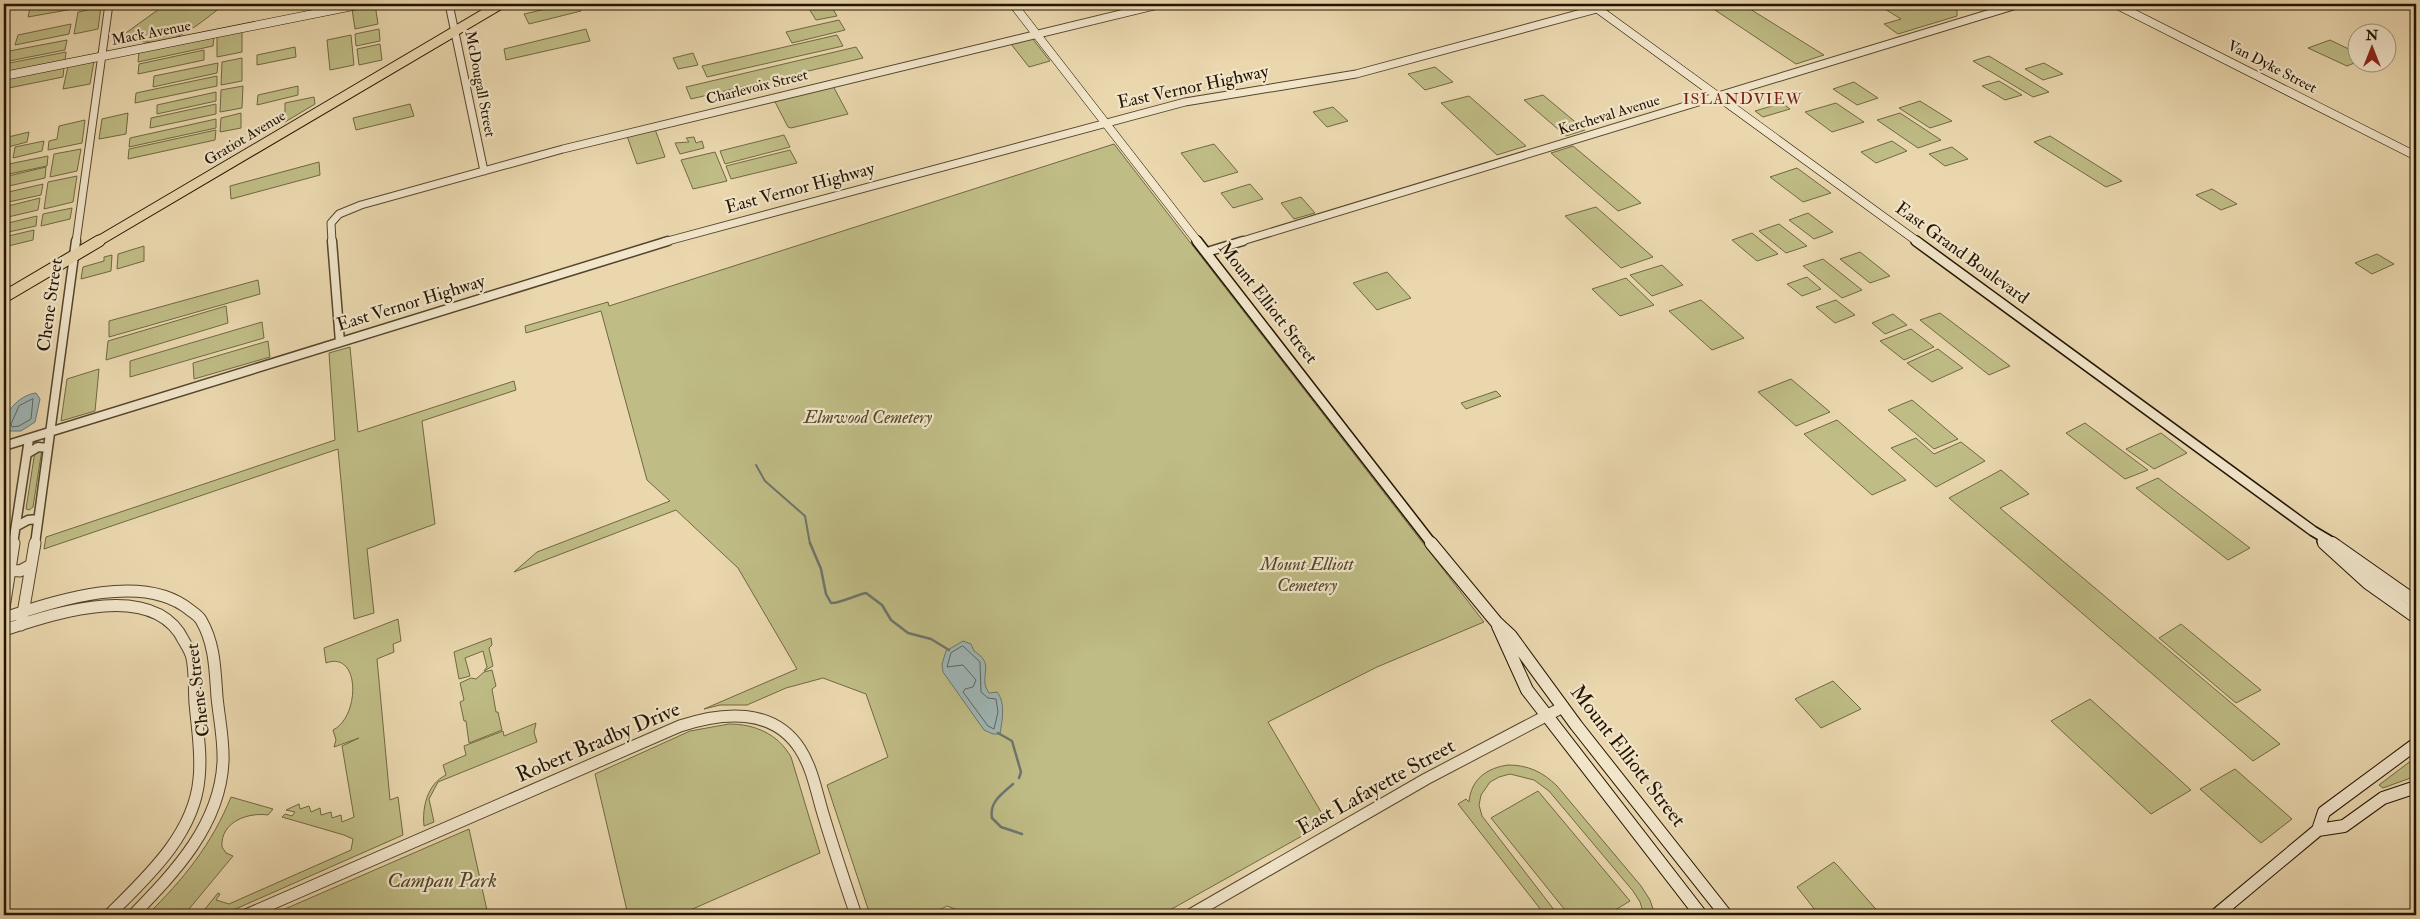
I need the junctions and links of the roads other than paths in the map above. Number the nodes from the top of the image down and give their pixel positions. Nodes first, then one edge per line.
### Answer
1 (109, 4) edge
2 (363, 4) edge
3 (449, 4) edge
4 (501, 4) edge
5 (1013, 4) edge
6 (1162, 4) edge
7 (1615, 4) edge
8 (2020, 4) edge
9 (2115, 4) edge
10 (1594, 6) edge
11 (456, 30) junction
12 (1037, 34) junction
13 (102, 57) junction
14 (4, 76) edge
15 (1718, 96) junction
16 (1105, 122) junction
17 (2416, 156) edge
18 (484, 170) junction
19 (1207, 252) junction
20 (74, 256) junction
21 (4, 297) edge
22 (340, 342) junction
23 (50, 432) junction
24 (29, 438) junction
25 (4, 446) edge
26 (48, 448) junction
27 (28, 453) junction
28 (39, 508) junction
29 (19, 513) junction
30 (38, 519) junction
31 (17, 526) junction
32 (2313, 532) junction
33 (31, 565) junction
34 (9, 570) junction
35 (2382, 577) junction
36 (2376, 588) junction
37 (2416, 602) edge
38 (49, 603) junction
39 (4, 608) edge
40 (25, 611) junction
41 (46, 617) junction
42 (2416, 617) edge
43 (4, 618) edge
44 (1497, 623) junction
45 (21, 624) junction
46 (4, 630) edge
47 (1541, 676) junction
48 (1524, 684) junction
49 (1563, 707) junction
50 (1546, 716) junction
51 (1576, 725) junction
52 (1558, 731) junction
53 (2416, 744) edge
54 (2412, 789) edge
55 (2318, 830) junction
56 (151, 873) junction
57 (168, 878) junction
58 (132, 892) junction
59 (148, 899) junction
60 (1210, 905) junction
61 (109, 915) edge
62 (133, 915) edge
63 (246, 915) edge
64 (856, 915) edge
65 (1190, 915) edge
66 (1198, 915) edge
67 (1701, 915) edge
68 (1726, 915) edge
69 (2216, 915) edge

1 - 13 street, Chene Street
2 - 13 main road, Mack Avenue
3 - 11 street, McDougall Street
4 - 11 main road, Gratiot Avenue
5 - 12 main road, Mount Elliott Street
6 - 12 street, Charlevoix Street
7 - 10 street, East Vernor Highway
8 - 15 street, Kercheval Avenue
9 - 17 main road, Van Dyke Street
10 - 15 main road, East Grand Boulevard
10 - 16 street, East Vernor Highway
11 - 18 street, McDougall Street
11 - 20 main road, Gratiot Avenue
12 - 16 main road, Mount Elliott Street
12 - 18 street, Charlevoix Street
13 - 14 main road, Mack Avenue
13 - 20 street, Chene Street
15 - 19 street, Kercheval Avenue
15 - 32 main road, East Grand Boulevard
16 - 19 main road, Mount Elliott Street
16 - 22 street, East Vernor Highway
18 - 22 street, Charlevoix Street
19 - 44 main road, Mount Elliott Street
20 - 21 main road, Gratiot Avenue
20 - 23 street, Chene Street
22 - 23 street, East Vernor Highway
23 - 24 street, East Vernor Highway
23 - 26 street, Chene Street
24 - 25 street, East Vernor Highway
24 - 27 street
26 - 27 street
26 - 28 street, Chene Street
27 - 29 street
28 - 29 street
28 - 30 street, Chene Street
29 - 31 street
30 - 31 street
30 - 33 street, Chene Street
31 - 34 street
32 - 35 main road, East Grand Boulevard
32 - 36 main road, East Grand Boulevard
33 - 34 street
33 - 40 street, Chene Street
34 - 39 street
35 - 36 main road
35 - 37 main road, East Grand Boulevard
36 - 42 main road, East Grand Boulevard
38 - 40 street, Chene Street
38 - 41 street
38 - 57 street, Chene Street
40 - 43 street
40 - 45 street, Chene Street
41 - 45 street, Chene Street
41 - 56 street, Chene Street
44 - 47 main road, Mount Elliott Street
44 - 48 main road, Mount Elliott Street
45 - 46 street
47 - 48 main road
47 - 49 main road, Mount Elliott Street
48 - 50 main road, Mount Elliott Street
49 - 50 street, East Lafayette Street
49 - 51 main road, Mount Elliott Street
50 - 52 main road, Mount Elliott Street
50 - 60 street, East Lafayette Street
51 - 52 main road
51 - 68 main road, Mount Elliott Street
52 - 67 main road, Mount Elliott Street
53 - 55 main road
54 - 55 main road
55 - 69 main road
56 - 57 street
56 - 58 street, Chene Street
57 - 59 street, Chene Street
58 - 59 street
58 - 61 street, Chene Street
59 - 62 street, Chene Street
60 - 65 street, East Lafayette Street
60 - 66 street, East Lafayette Street
63 - 64 street, Robert Bradby Drive

